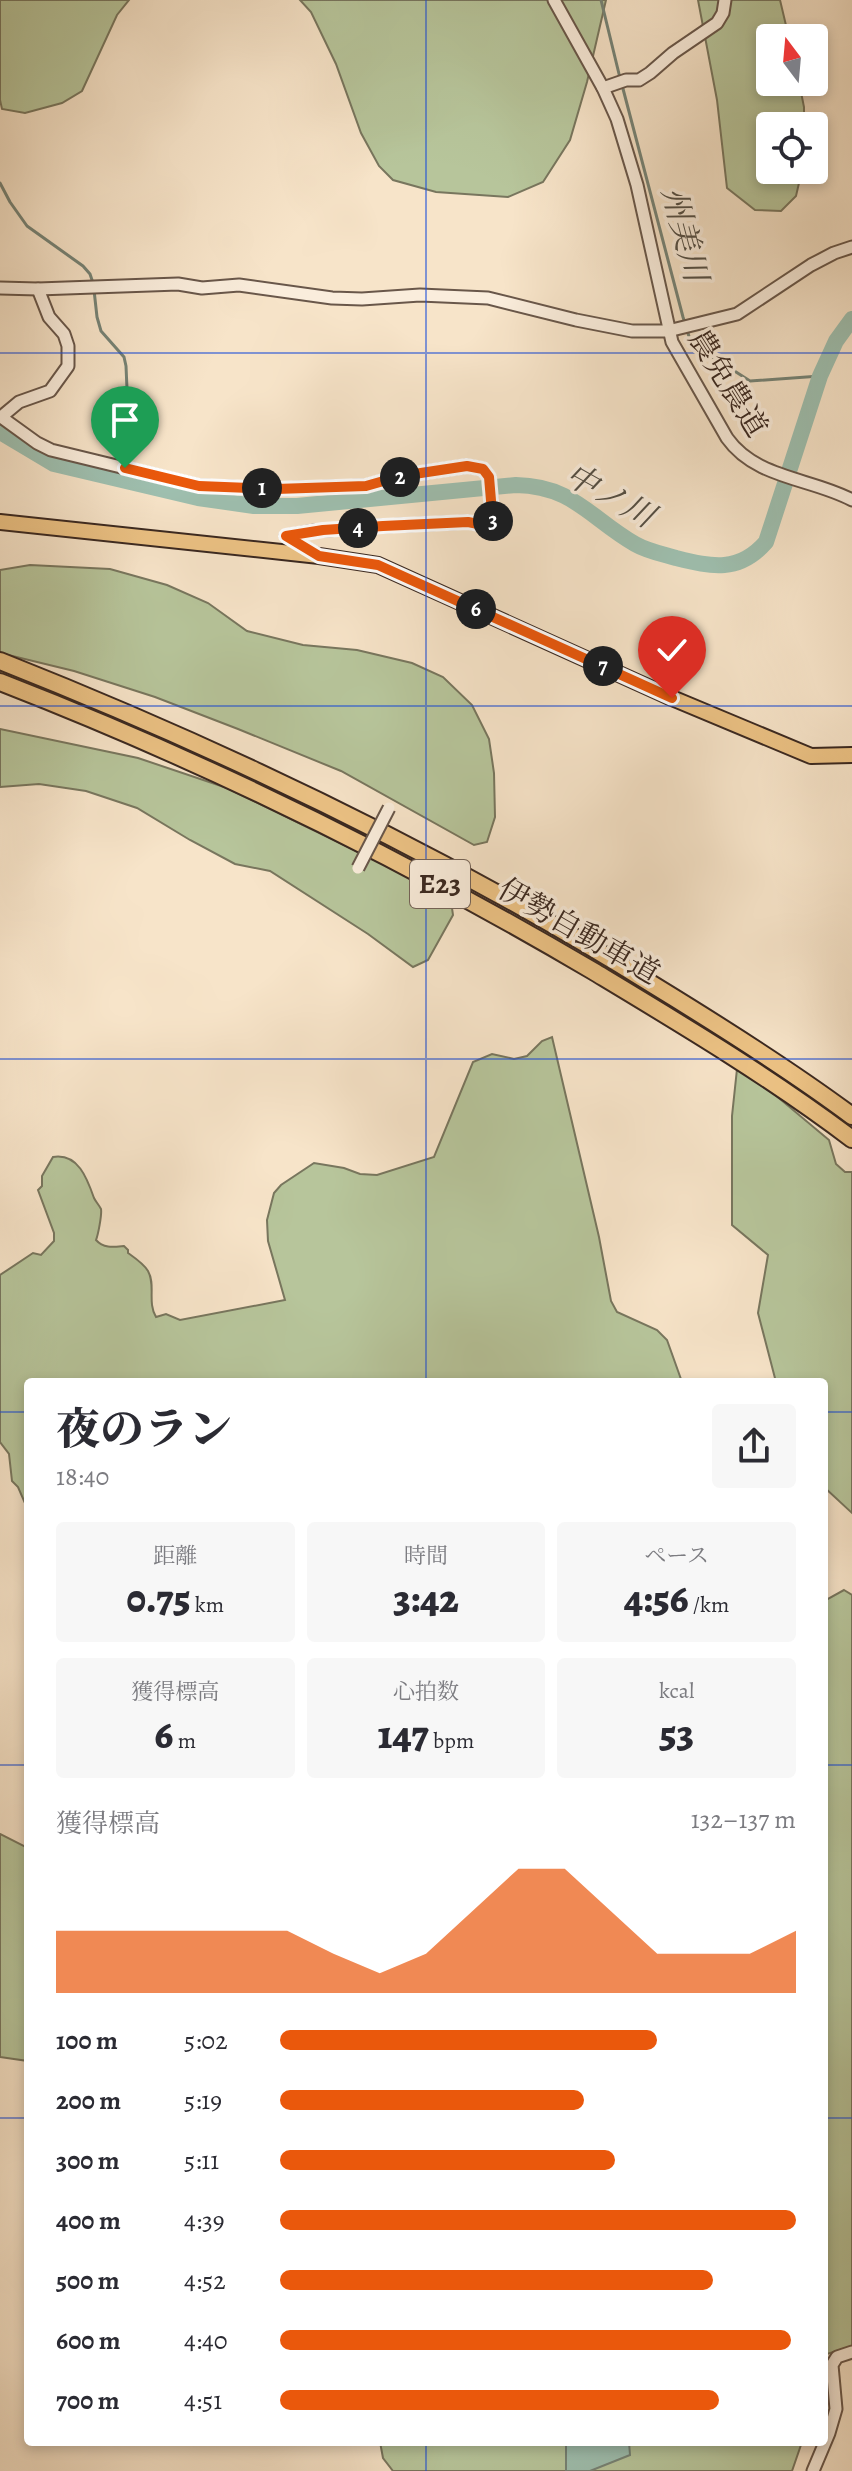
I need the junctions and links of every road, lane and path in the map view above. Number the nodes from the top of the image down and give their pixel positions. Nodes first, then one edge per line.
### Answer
1 (554, 0) edge
2 (725, 0) edge
3 (603, 88) junction
4 (852, 247) edge
5 (0, 288) edge
6 (38, 289) junction
7 (673, 329) junction
8 (852, 500) edge
9 (0, 522) edge
10 (319, 556) junction
11 (0, 661) edge
12 (0, 682) edge
13 (852, 755) edge
14 (389, 808) dead end
15 (358, 868) dead end
16 (852, 1116) edge
17 (852, 1139) edge
18 (852, 2352) edge
19 (828, 2433) edge
20 (823, 2446) edge
21 (813, 2471) edge

1 - 3 street, 農免農道
2 - 3 street
3 - 7 street, 農免農道
4 - 7 street
5 - 6 street
6 - 7 street
6 - 10 street
7 - 8 street, 農免農道
9 - 10 main road
10 - 13 main road
11 - 16 highway, 伊勢自動車道 / E23
12 - 17 highway, 伊勢自動車道 / E23
14 - 15 street, bridge
18 - 19 street
20 - 21 street

